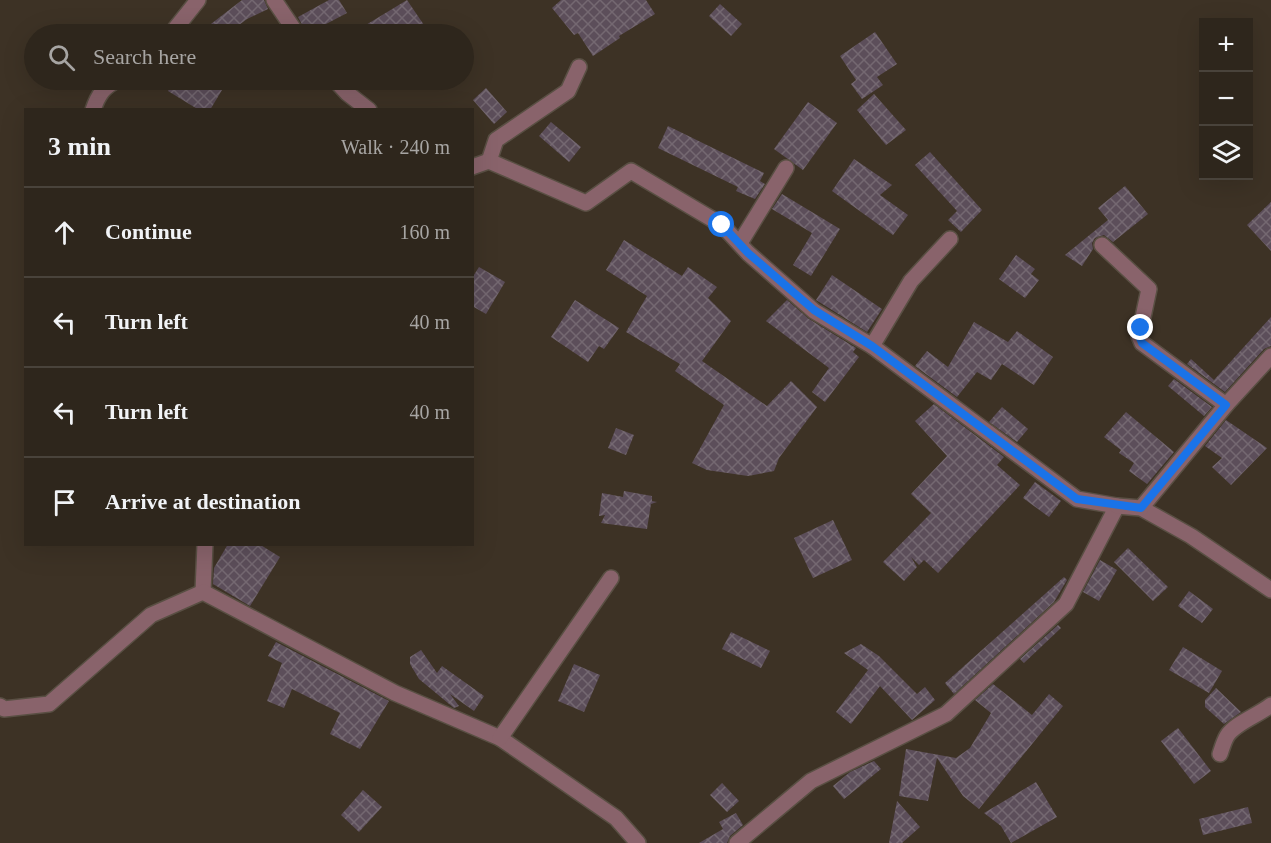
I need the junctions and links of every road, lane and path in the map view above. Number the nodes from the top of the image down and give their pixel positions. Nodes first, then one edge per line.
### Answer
1 (198, 0) edge
2 (274, 0) edge
3 (179, 24) edge
4 (290, 24) edge
5 (579, 67) dead end
6 (103, 90) edge
7 (344, 90) edge
8 (94, 108) edge
9 (366, 108) edge
10 (489, 161) junction
11 (474, 165) edge
12 (786, 168) dead end
13 (951, 239) dead end
14 (740, 243) junction
15 (1102, 245) dead end
16 (872, 346) junction
17 (1271, 356) edge
18 (1226, 405) junction
19 (1117, 506) junction
20 (1141, 508) junction
21 (205, 546) edge
22 (611, 578) dead end
23 (1271, 590) edge
24 (203, 592) junction
25 (1271, 705) edge
26 (0, 706) edge
27 (500, 738) junction
28 (1220, 754) dead end
29 (638, 843) edge
30 (737, 843) edge

1 - 3 street
2 - 4 street
5 - 10 street
6 - 8 street
7 - 9 street
10 - 11 street
10 - 14 street
12 - 14 street
13 - 16 street
14 - 16 street
15 - 18 street
16 - 19 street
17 - 18 street
18 - 20 street
19 - 20 street
19 - 30 street
20 - 23 street
21 - 24 street
22 - 27 street
24 - 26 street
24 - 27 street
25 - 28 street
27 - 29 street

